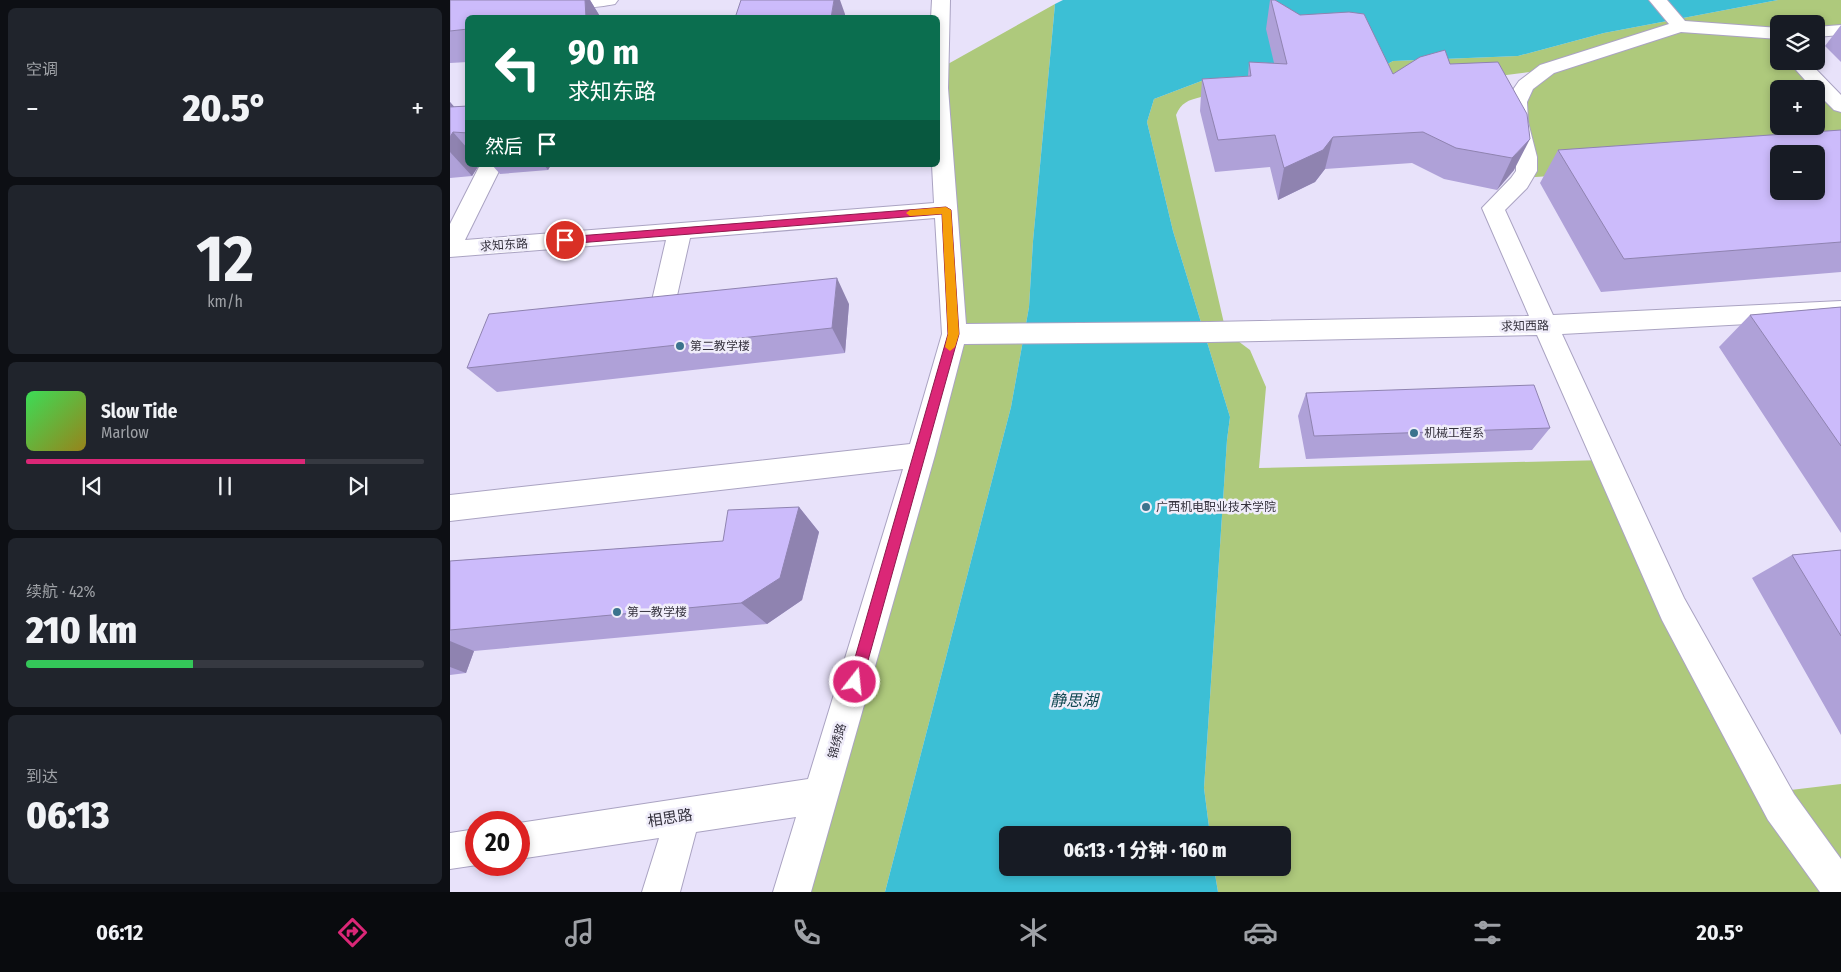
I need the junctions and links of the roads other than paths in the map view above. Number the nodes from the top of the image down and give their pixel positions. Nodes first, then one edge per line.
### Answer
1 (610, 0) edge
2 (940, 0) edge
3 (1658, 0) edge
4 (570, 7) edge
5 (940, 15) edge
6 (1680, 26) junction
7 (1841, 30) edge
8 (1825, 31) edge
9 (1770, 36) edge
10 (1806, 70) edge
11 (1841, 106) edge
12 (940, 118) edge
13 (489, 167) edge
14 (946, 210) junction
15 (680, 231) junction
16 (450, 248) edge
17 (662, 309) edge
18 (1841, 310) edge
19 (1546, 325) junction
20 (954, 334) junction
21 (921, 455) junction
22 (450, 508) edge
23 (822, 795) junction
24 (683, 816) junction
25 (530, 839) edge
26 (465, 849) edge
27 (450, 851) edge
28 (1841, 890) edge
29 (661, 892) edge
30 (792, 892) edge

1 - 4 lane
2 - 5 lane, 锦绣路
3 - 6 lane
6 - 9 lane
6 - 19 lane
7 - 8 lane
10 - 11 lane
12 - 14 lane, 锦绣路
13 - 16 lane
14 - 15 lane, 求知东路
14 - 20 lane, 锦绣路
15 - 16 lane, 求知东路
15 - 17 lane
18 - 19 lane, 求知西路
19 - 20 lane, 求知西路
19 - 28 lane
20 - 21 lane, 锦绣路
21 - 22 lane
21 - 23 lane, 锦绣路
23 - 24 lane, 相思路
23 - 30 lane, 锦绣路
24 - 25 lane, 相思路
24 - 29 lane
26 - 27 lane

